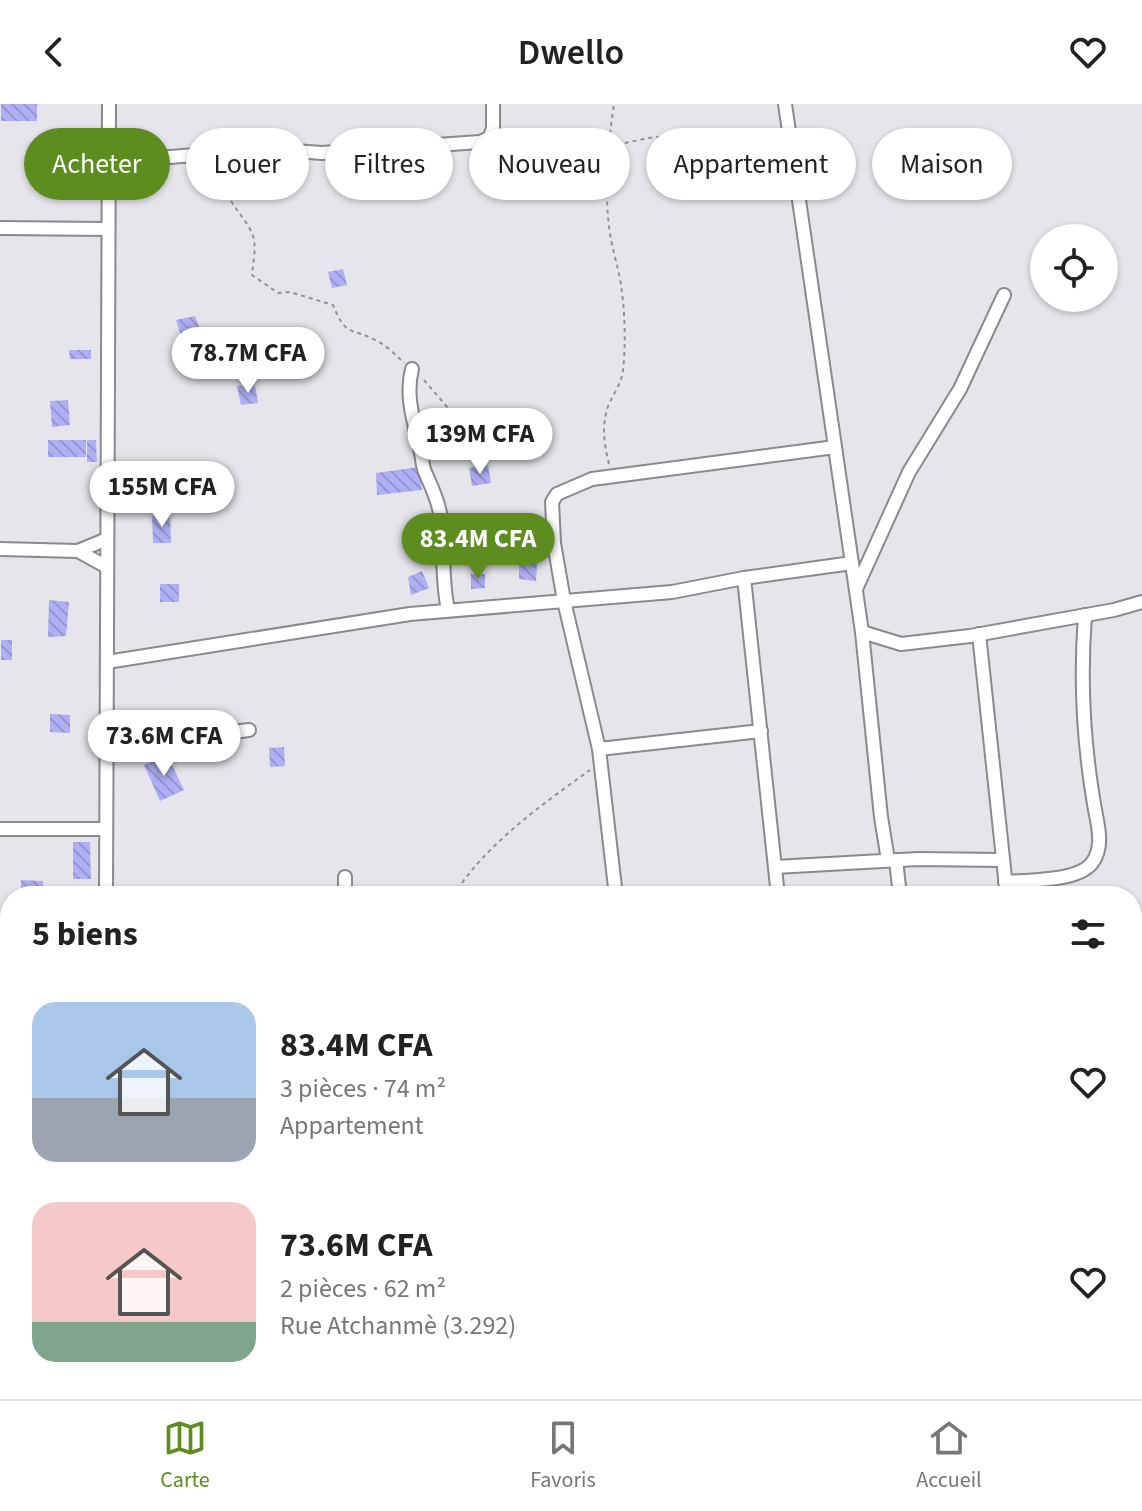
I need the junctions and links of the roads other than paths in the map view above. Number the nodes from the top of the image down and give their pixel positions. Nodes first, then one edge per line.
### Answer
1 (109, 104) edge
2 (493, 104) edge
3 (785, 104) edge
4 (109, 128) edge
5 (170, 158) edge
6 (108, 200) edge
7 (0, 228) edge
8 (108, 229) junction
9 (1004, 295) dead end
10 (412, 369) road end
11 (835, 447) junction
12 (107, 539) junction
13 (0, 549) edge
14 (78, 551) junction
15 (852, 563) junction
16 (107, 567) junction
17 (744, 578) junction
18 (856, 590) junction
19 (564, 601) junction
20 (1142, 602) edge
21 (448, 610) junction
22 (1085, 615) junction
23 (862, 632) junction
24 (979, 634) junction
25 (107, 662) junction
26 (249, 730) dead end
27 (761, 731) junction
28 (107, 748) junction
29 (600, 756) junction
30 (0, 829) edge
31 (106, 829) junction
32 (892, 860) junction
33 (1003, 860) junction
34 (775, 867) junction
35 (345, 877) dead end
36 (1005, 882) junction
37 (106, 886) edge
38 (345, 886) edge
39 (615, 886) edge
40 (777, 886) edge
41 (898, 886) edge
42 (1006, 886) edge

1 - 4 street
2 - 5 street
3 - 11 street
6 - 8 street
7 - 8 street
8 - 12 street
9 - 18 street
10 - 21 street
11 - 15 street
11 - 19 street
12 - 14 street
12 - 16 street
13 - 14 street
14 - 16 street
15 - 17 street
15 - 18 street
16 - 25 street
17 - 19 street
17 - 27 street
18 - 23 street
19 - 21 street
19 - 29 street
20 - 22 street
21 - 25 street
22 - 24 street
22 - 36 street
23 - 24 street
23 - 32 street
24 - 33 street
25 - 28 street
26 - 28 street
27 - 29 street
27 - 34 street
28 - 31 street
29 - 39 street
30 - 31 street
31 - 37 street
32 - 33 street
32 - 34 street
32 - 41 street
33 - 36 street
34 - 40 street
35 - 38 street
36 - 42 street

